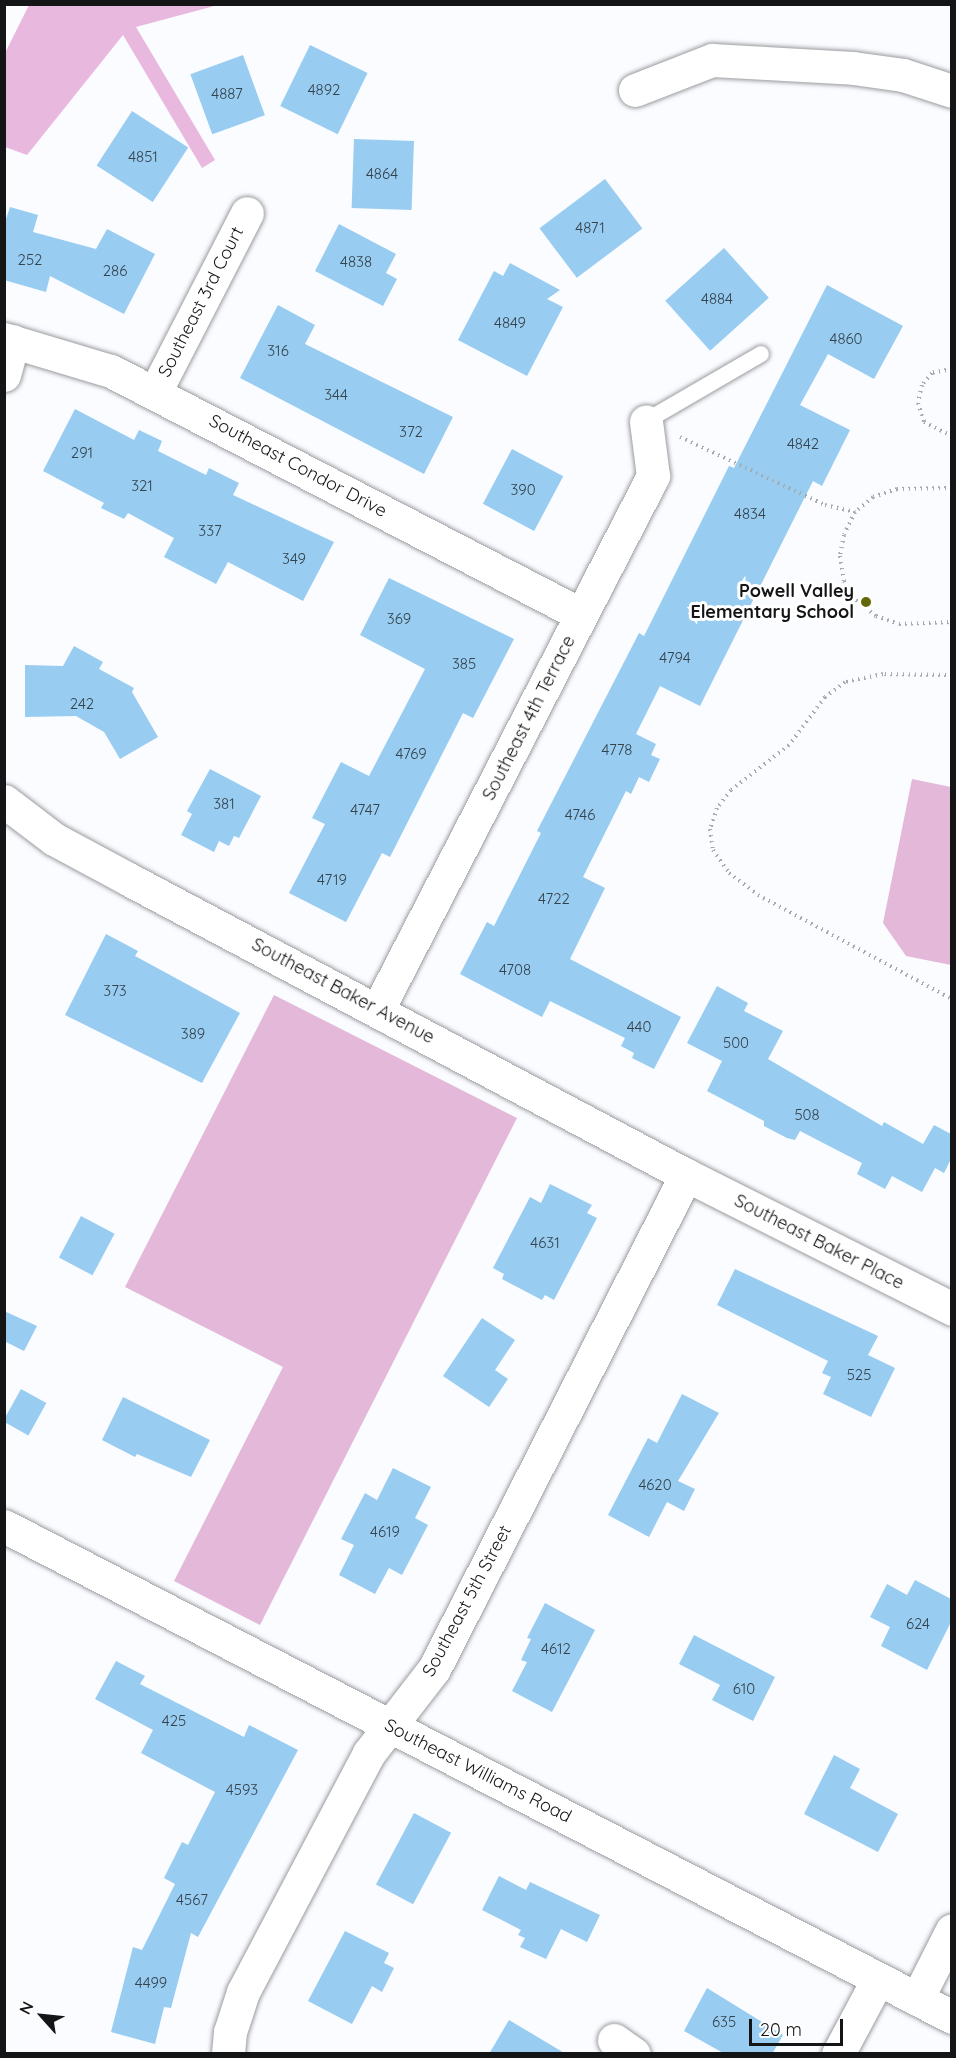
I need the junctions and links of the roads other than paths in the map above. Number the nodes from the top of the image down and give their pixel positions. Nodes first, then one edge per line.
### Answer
1 (635, 90) dead end
2 (951, 91) edge
3 (247, 213) dead end
4 (9, 340) edge
5 (761, 354) dead end
6 (4, 375) edge
7 (155, 392) junction
8 (646, 421) joint
9 (582, 615) junction
10 (4, 801) edge
11 (378, 1009) junction
12 (687, 1175) junction
13 (951, 1309) edge
14 (4, 1526) edge
15 (390, 1725) junction
16 (951, 1930) edge
17 (878, 1979) junction
18 (917, 1999) junction
19 (951, 2018) edge
20 (228, 2054) edge
21 (838, 2054) edge

1 - 2 street
3 - 7 street, Southeast 3rd Court
4 - 6 street
4 - 7 street, Southeast Condor Drive
5 - 8 lane
7 - 9 street, Southeast Condor Drive
8 - 9 street, Southeast 4th Terrace
9 - 11 street, Southeast 4th Terrace
10 - 11 street, Southeast Baker Avenue
11 - 12 street, Southeast Baker Avenue
12 - 13 street, Southeast Baker Place
12 - 15 street, Southeast 5th Street
14 - 15 street, Southeast Williams Road
15 - 17 street, Southeast Williams Road
15 - 20 street, Southeast 5th Street
16 - 18 street
17 - 18 street, Southeast Williams Road
17 - 21 street
18 - 19 street, Southeast Williams Road

